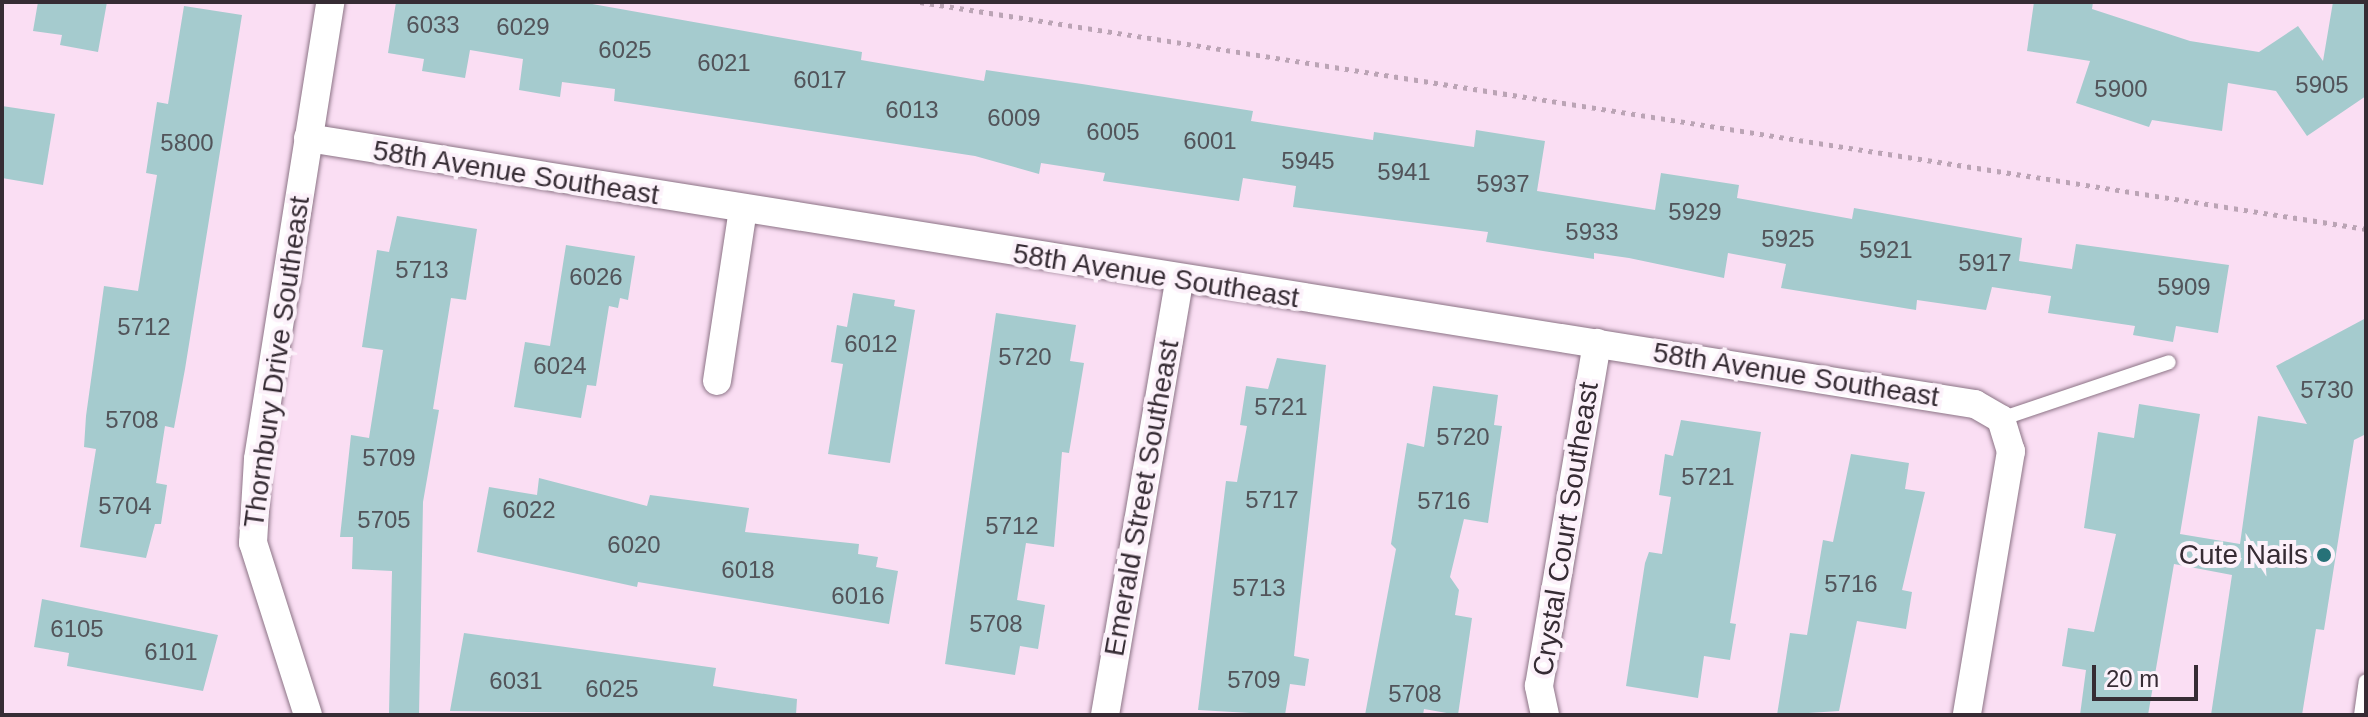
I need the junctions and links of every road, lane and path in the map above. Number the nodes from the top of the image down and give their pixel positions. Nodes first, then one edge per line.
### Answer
1 (330, 2) edge
2 (920, 2) edge
3 (308, 138) junction
4 (743, 210) junction
5 (2366, 229) edge
6 (1179, 280) junction
7 (1597, 343) junction
8 (2169, 362) dead end
9 (717, 381) dead end
10 (2001, 419) junction
11 (2366, 681) edge
12 (1967, 714) edge
13 (308, 715) edge
14 (1105, 715) edge
15 (1545, 715) edge
16 (2361, 715) edge

1 - 3 street, Thornbury Drive Southeast
2 - 5 path
3 - 4 street, 58th Avenue Southeast
3 - 13 street, Thornbury Drive Southeast
4 - 6 street, 58th Avenue Southeast
4 - 9 street
6 - 7 street, 58th Avenue Southeast
6 - 14 street, Emerald Street Southeast
7 - 10 street, 58th Avenue Southeast
7 - 15 street, Crystal Court Southeast
8 - 10 lane
10 - 12 street
11 - 16 lane

